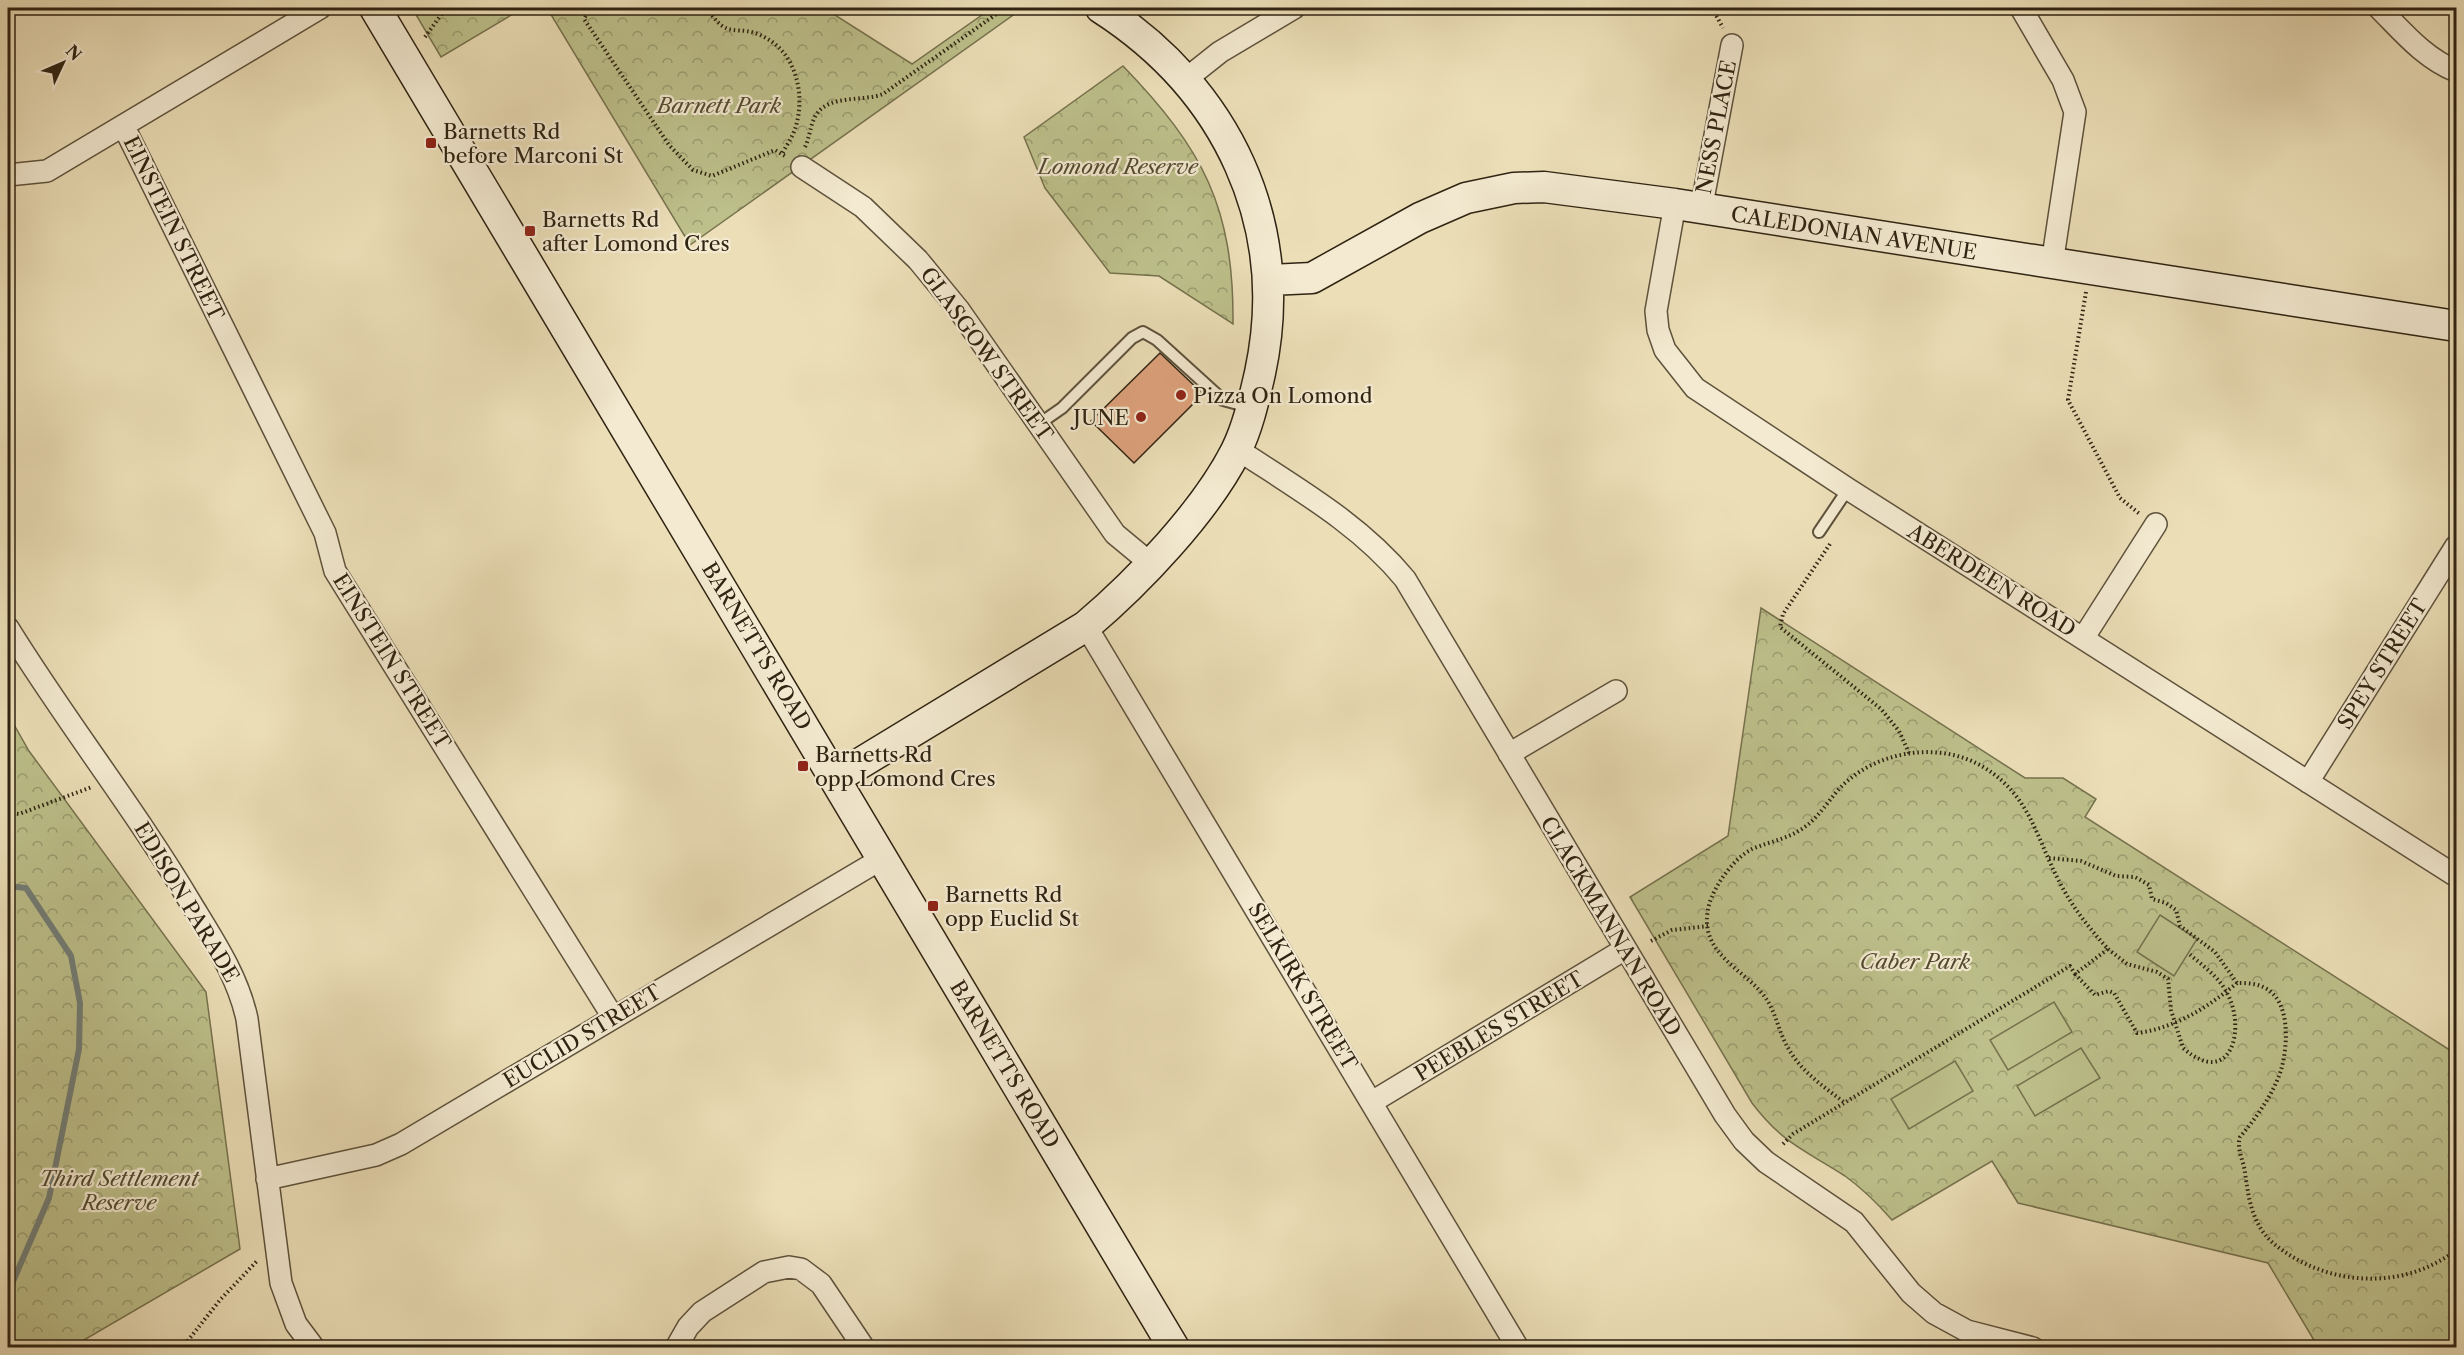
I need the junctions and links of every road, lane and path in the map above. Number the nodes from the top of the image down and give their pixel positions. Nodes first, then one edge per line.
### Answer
1 (320, 8) edge
2 (375, 8) edge
3 (446, 8) edge
4 (590, 8) edge
5 (707, 8) edge
6 (1005, 8) edge
7 (1101, 8) edge
8 (1294, 8) edge
9 (2021, 8) edge
10 (2379, 8) edge
11 (425, 37) dead end
12 (1731, 45) dead end
13 (2457, 71) edge
14 (1186, 79) junction
15 (124, 127) junction
16 (802, 162) joint
17 (8, 175) edge
18 (1688, 207) junction
19 (2052, 264) junction
20 (1268, 280) junction
21 (2087, 288) dead end
22 (2457, 326) edge
23 (1252, 407) junction
24 (1039, 424) junction
25 (1237, 449) junction
26 (1848, 489) junction
27 (2132, 510) dead end
28 (2156, 524) dead end
29 (1819, 532) dead end
30 (1834, 537) dead end
31 (2457, 546) edge
32 (1150, 563) junction
33 (1086, 626) junction
34 (8, 628) edge
35 (2084, 637) junction
36 (1616, 691) dead end
37 (1909, 753) junction
38 (1509, 754) junction
39 (836, 778) junction
40 (111, 780) junction
41 (2307, 782) junction
42 (8, 813) edge
43 (883, 858) junction
44 (2049, 858) junction
45 (2457, 876) edge
46 (1708, 927) junction
47 (1652, 941) dead end
48 (2108, 949) junction
49 (1625, 950) junction
50 (2188, 953) dead end
51 (2076, 974) junction
52 (2237, 983) junction
53 (2227, 992) junction
54 (613, 1017) junction
55 (2174, 1023) junction
56 (1372, 1102) junction
57 (1845, 1103) junction
58 (1783, 1144) dead end
59 (267, 1179) junction
60 (274, 1244) junction
61 (2457, 1250) edge
62 (182, 1347) edge
63 (314, 1347) edge
64 (676, 1347) edge
65 (864, 1347) edge
66 (1174, 1347) edge
67 (1518, 1347) edge
68 (2033, 1347) edge

1 - 15 street
2 - 39 street, BARNETTS ROAD
3 - 11 path
4 - 5 path
6 - 16 path
7 - 14 street
8 - 14 street
9 - 19 street
10 - 13 street
12 - 18 street, NESS PLACE
14 - 20 street
15 - 17 street
15 - 54 street, EINSTEIN STREET
16 - 24 street, GLASGOW STREET
18 - 19 street, CALEDONIAN AVENUE
18 - 20 street, CALEDONIAN AVENUE
18 - 26 street, ABERDEEN ROAD
19 - 22 street, CALEDONIAN AVENUE
20 - 23 street
21 - 27 path
23 - 24 lane
23 - 25 street
24 - 32 street, GLASGOW STREET
25 - 32 street
25 - 38 street, CLACKMANNAN ROAD
26 - 29 lane
26 - 35 street, ABERDEEN ROAD
28 - 35 street
30 - 37 path
31 - 41 street, SPEY STREET
32 - 33 street
33 - 39 street
33 - 56 street, SELKIRK STREET
34 - 40 street, EDISON PARADE
35 - 41 street, ABERDEEN ROAD
36 - 38 street
37 - 44 path
37 - 46 path
38 - 49 street, CLACKMANNAN ROAD
39 - 43 street, BARNETTS ROAD
40 - 42 path
40 - 59 street, EDISON PARADE
41 - 45 street, ABERDEEN ROAD
43 - 54 street, EUCLID STREET
43 - 66 street, BARNETTS ROAD
44 - 48 path
44 - 52 path
46 - 47 path
46 - 57 path
48 - 51 path
48 - 55 path
49 - 56 street, PEEBLES STREET
49 - 68 street, CLACKMANNAN ROAD
50 - 53 path
51 - 55 path
51 - 57 path
52 - 53 path
52 - 61 path
53 - 55 path
53 - 55 path
54 - 59 street, EUCLID STREET
56 - 67 street, SELKIRK STREET
57 - 58 path
59 - 60 street, EDISON PARADE
60 - 62 path
60 - 63 street, EDISON PARADE
64 - 65 street

